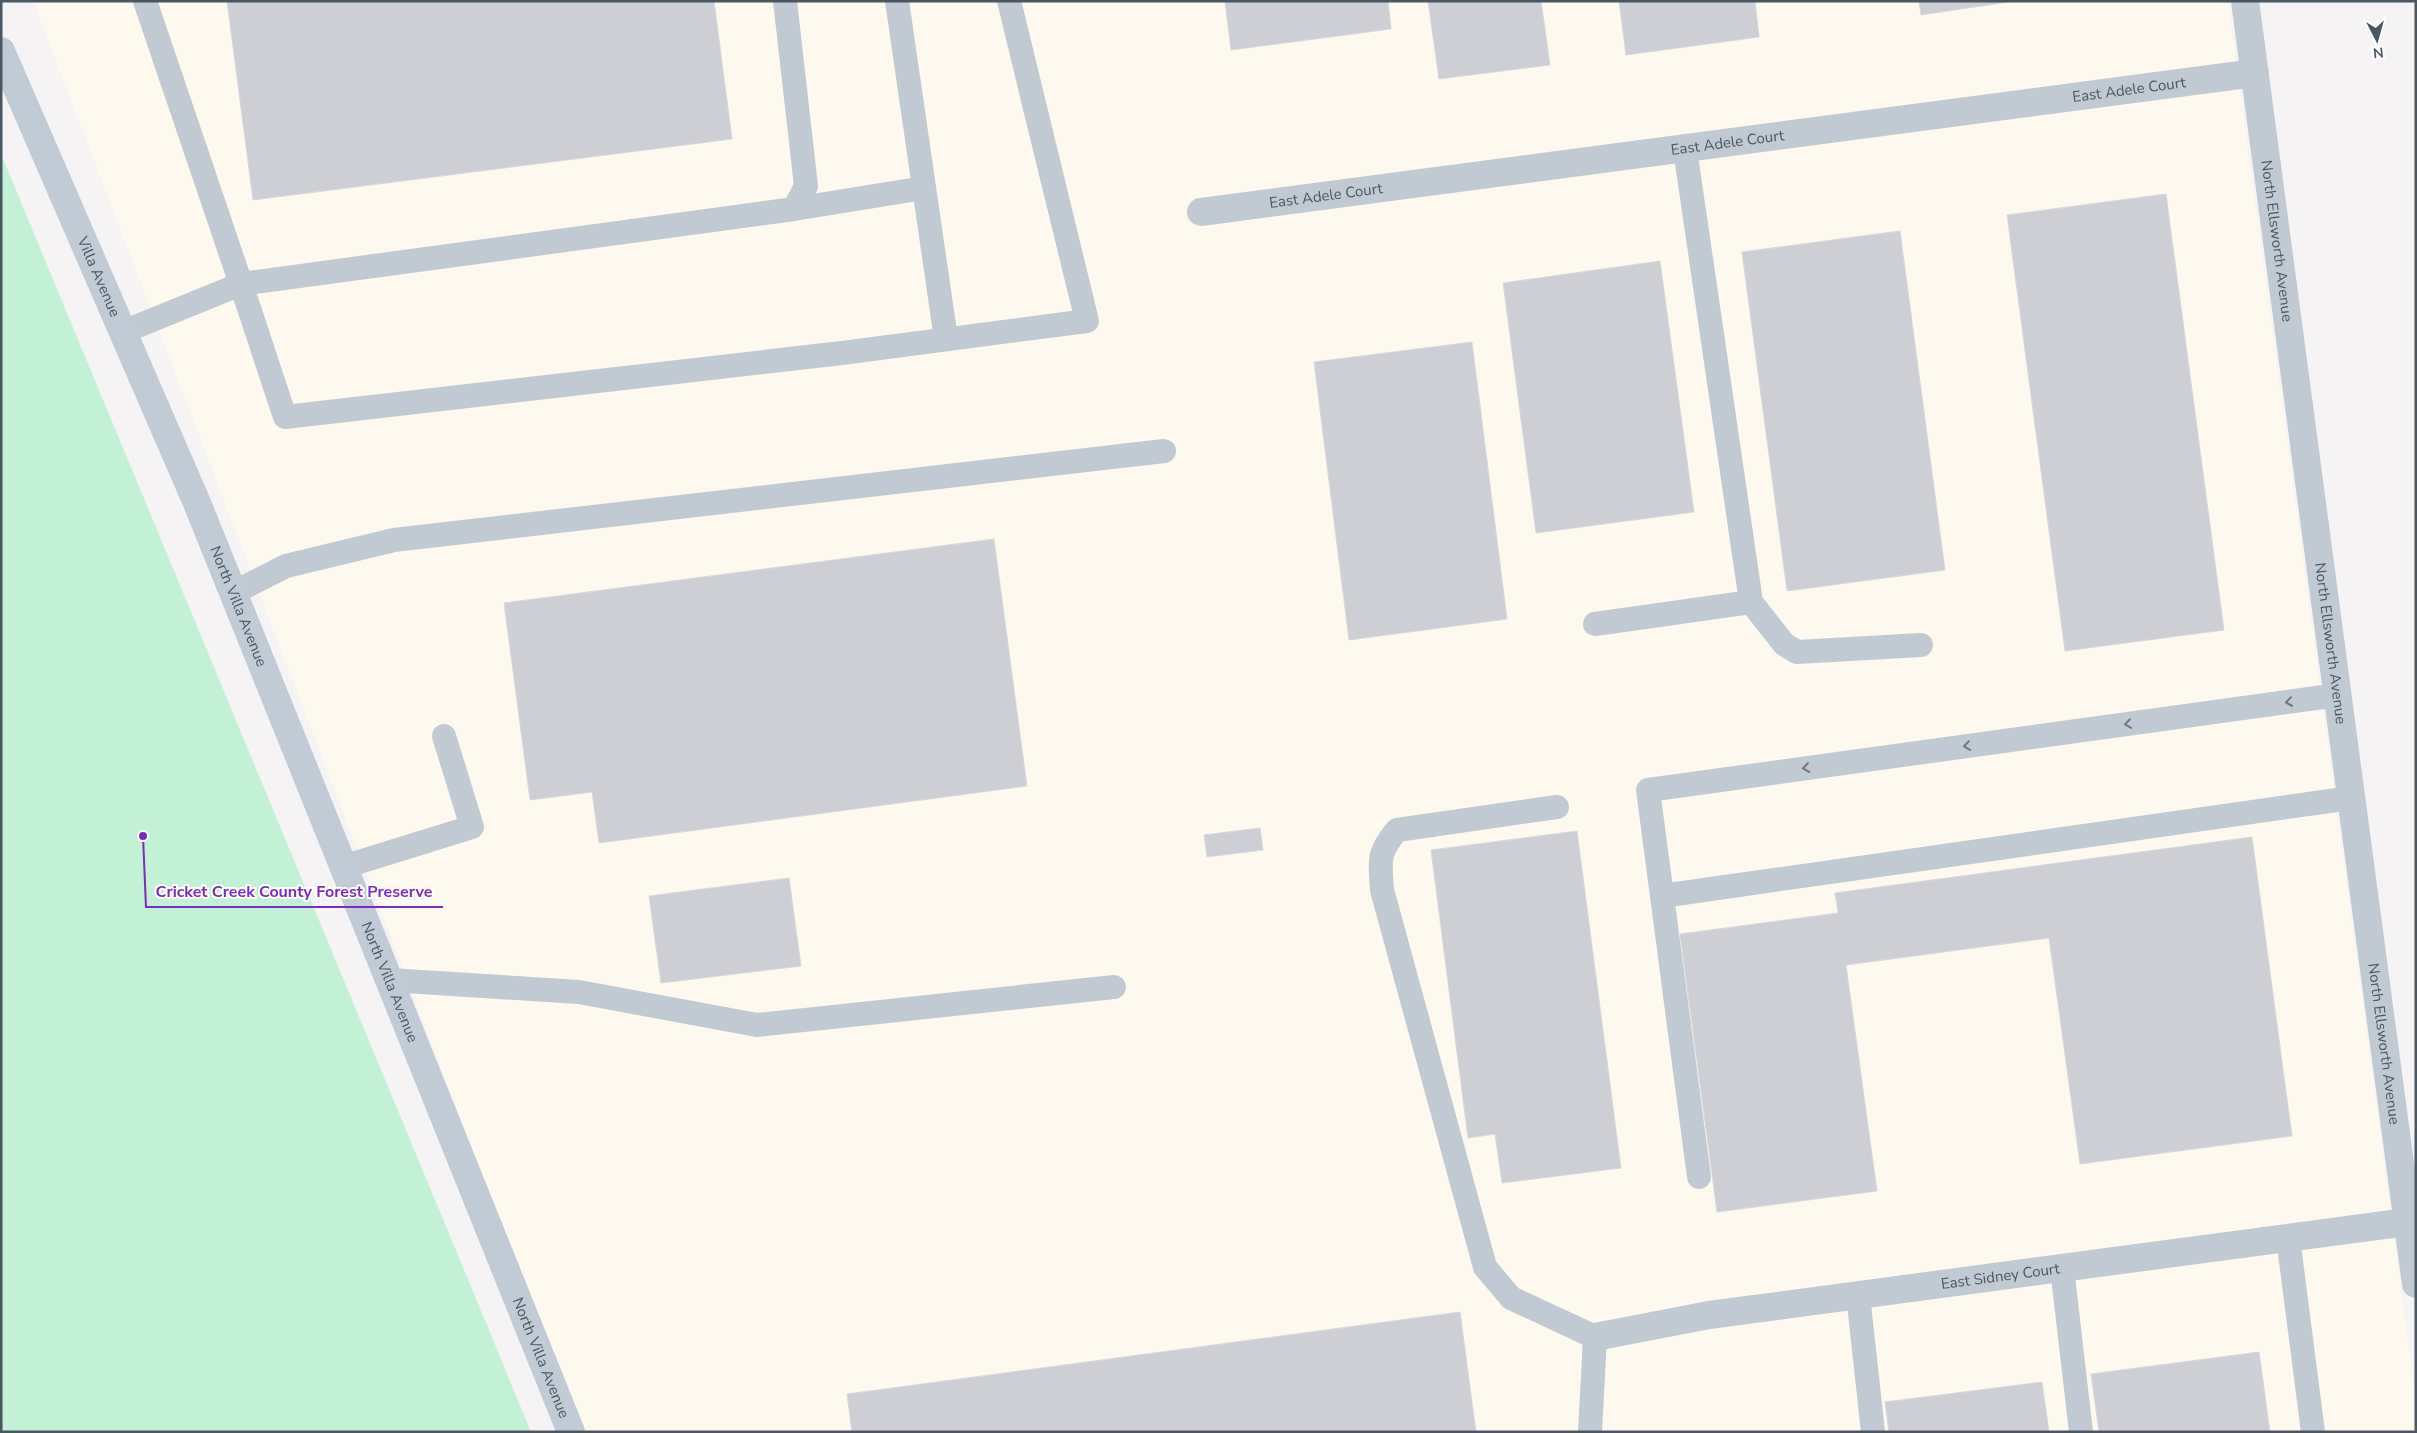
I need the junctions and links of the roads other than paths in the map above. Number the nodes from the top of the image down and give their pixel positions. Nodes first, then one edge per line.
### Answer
1 (145, 1) edge
2 (785, 1) edge
3 (897, 1) edge
4 (1009, 1) edge
5 (2245, 1) edge
6 (1, 51) edge
7 (2255, 73) junction
8 (1685, 149) junction
9 (924, 188) junction
10 (794, 209) junction
11 (1201, 212) dead end
12 (241, 284) junction
13 (123, 332) junction
14 (946, 339) junction
15 (1164, 451) dead end
16 (197, 503) joint
17 (233, 593) junction
18 (1751, 602) junction
19 (1595, 624) dead end
20 (1921, 645) dead end
21 (2338, 695) junction
22 (444, 736) dead end
23 (2351, 798) junction
24 (1557, 807) dead end
25 (344, 867) junction
26 (1662, 896) junction
27 (389, 980) junction
28 (1114, 987) dead end
29 (1699, 1177) dead end
30 (2407, 1222) junction
31 (2288, 1238) junction
32 (2062, 1268) junction
33 (2416, 1284) edge
34 (1858, 1295) junction
35 (1595, 1337) junction
36 (571, 1432) edge
37 (1590, 1432) edge
38 (1873, 1432) edge
39 (2081, 1432) edge
40 (2314, 1432) edge

1 - 12 lane
2 - 10 lane
3 - 9 lane
4 - 14 lane
5 - 7 street, North Ellsworth Avenue
6 - 13 main road, Villa Avenue
7 - 8 street, East Adele Court
7 - 21 street, North Ellsworth Avenue
8 - 11 street, East Adele Court
8 - 18 lane
9 - 10 lane
9 - 14 lane
10 - 12 lane
12 - 13 lane
12 - 14 lane
13 - 16 main road, Villa Avenue
15 - 17 lane
16 - 17 main road, North Villa Avenue
17 - 25 main road, North Villa Avenue
18 - 19 lane
18 - 20 lane
21 - 23 street, North Ellsworth Avenue
21 -> 26 lane
22 - 25 lane
23 - 26 lane
23 - 30 street, North Ellsworth Avenue
24 - 35 lane
25 - 27 main road, North Villa Avenue
26 - 29 lane
27 - 28 lane
27 - 36 main road, North Villa Avenue
30 - 31 street, East Sidney Court
30 - 33 street, North Ellsworth Avenue
31 - 32 street, East Sidney Court
31 - 40 lane
32 - 34 street, East Sidney Court
32 - 39 lane
34 - 35 street, East Sidney Court
34 - 38 lane
35 - 37 lane

